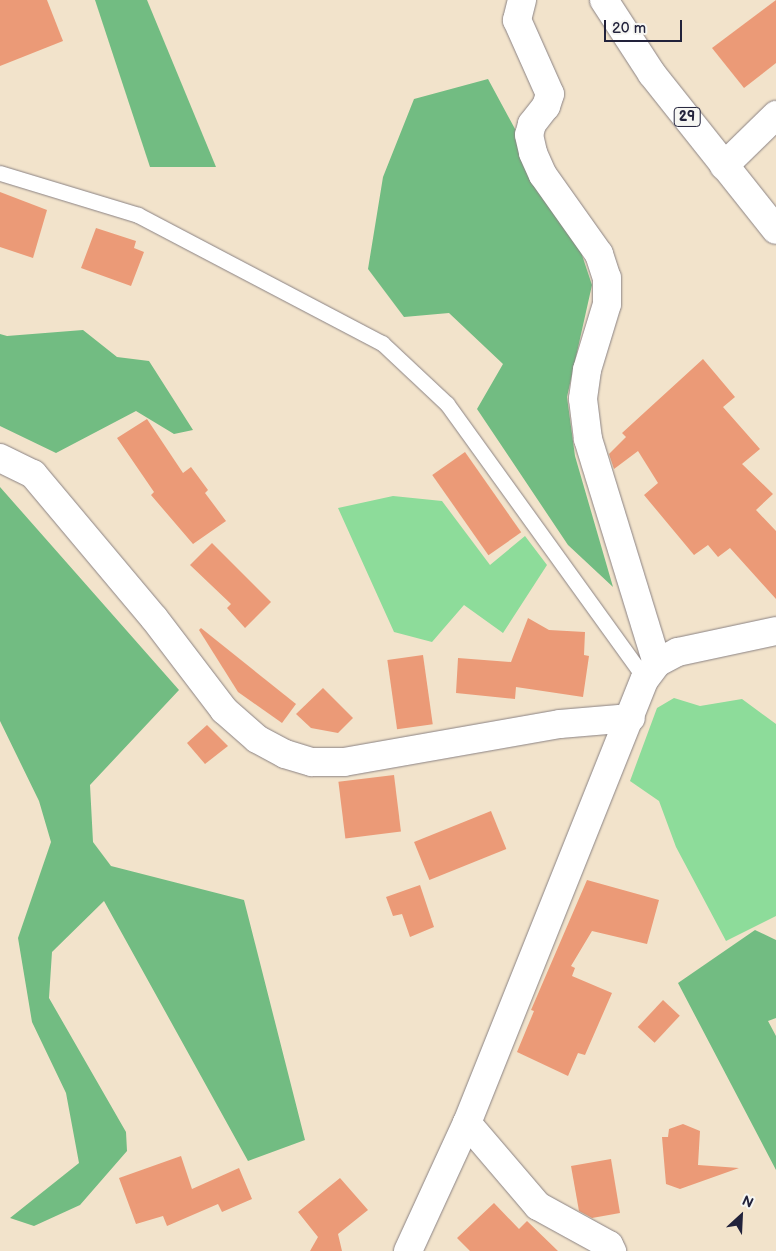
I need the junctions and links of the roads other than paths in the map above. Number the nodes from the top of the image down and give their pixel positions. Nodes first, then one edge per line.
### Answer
1 (522, 0) edge
2 (604, 0) edge
3 (776, 115) edge
4 (724, 166) junction
5 (0, 173) edge
6 (776, 230) edge
7 (0, 458) edge
8 (776, 631) edge
9 (651, 671) junction
10 (631, 718) junction
11 (466, 1123) junction
12 (408, 1251) edge
13 (612, 1251) edge

1 - 9 street
2 - 4 street, 29
3 - 4 street
4 - 6 street, 29
5 - 9 lane
7 - 10 street
8 - 9 street
9 - 10 street
10 - 11 street
11 - 12 street
11 - 13 street

